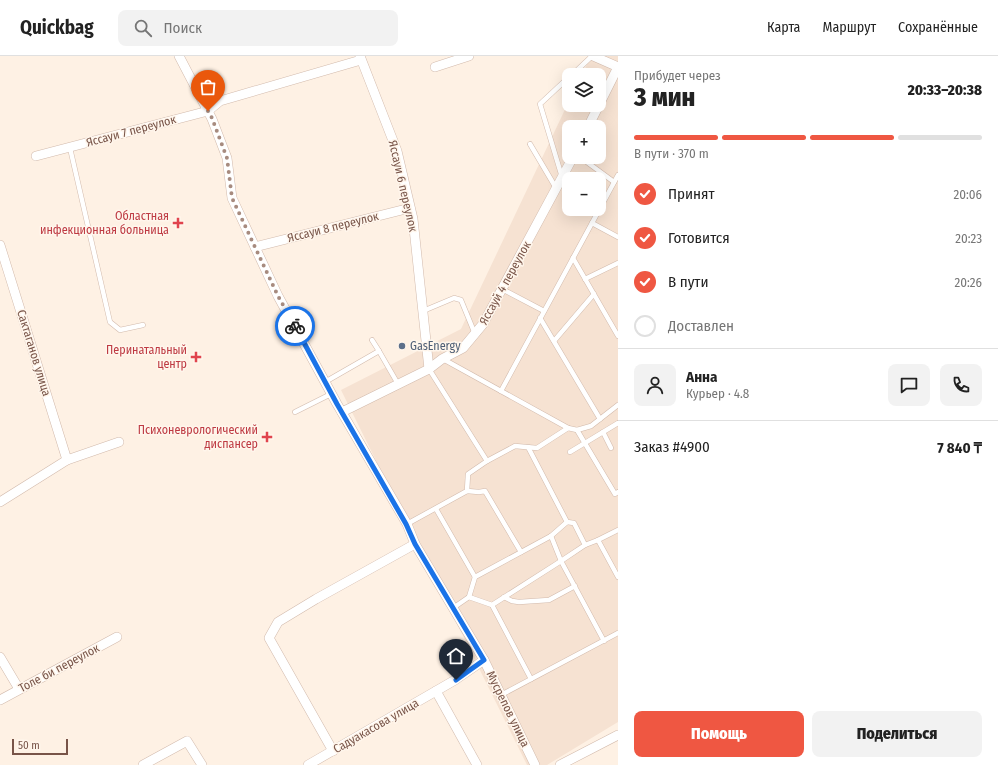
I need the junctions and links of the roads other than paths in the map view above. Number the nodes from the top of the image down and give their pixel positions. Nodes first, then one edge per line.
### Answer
1 (179, 56) edge
2 (469, 56) edge
3 (593, 56) edge
4 (361, 58) edge
5 (435, 67) dead end
6 (618, 67) edge
7 (580, 68) edge
8 (562, 84) edge
9 (208, 111) junction
10 (592, 120) edge
11 (530, 144) dead end
12 (70, 148) junction
13 (36, 156) dead end
14 (590, 164) edge
15 (618, 175) edge
16 (562, 177) joint
17 (614, 182) junction
18 (556, 188) junction
19 (410, 208) junction
20 (592, 223) junction
21 (618, 237) edge
22 (0, 245) edge
23 (255, 247) junction
24 (573, 258) junction
25 (618, 263) edge
26 (585, 279) junction
27 (502, 289) junction
28 (594, 294) junction
29 (423, 311) junction
30 (544, 311) junction
31 (540, 318) junction
32 (143, 325) dead end
33 (475, 334) junction
34 (618, 336) edge
35 (372, 340) dead end
36 (554, 341) junction
37 (380, 351) junction
38 (442, 359) junction
39 (429, 369) junction
40 (325, 382) junction
41 (398, 384) junction
42 (501, 391) junction
43 (332, 394) junction
44 (618, 405) edge
45 (295, 412) dead end
46 (342, 412) junction
47 (600, 419) junction
48 (618, 423) edge
49 (568, 428) junction
50 (577, 430) junction
51 (603, 432) junction
52 (119, 442) dead end
53 (585, 443) junction
54 (528, 447) junction
55 (611, 448) dead end
56 (570, 452) dead end
57 (67, 460) junction
58 (487, 461) junction
59 (467, 490) junction
60 (618, 492) edge
61 (0, 502) edge
62 (436, 509) junction
63 (567, 522) junction
64 (406, 524) junction
65 (618, 530) edge
66 (551, 536) junction
67 (598, 540) junction
68 (415, 544) junction
69 (585, 544) junction
70 (522, 552) junction
71 (562, 561) junction
72 (475, 576) junction
73 (618, 578) edge
74 (575, 586) junction
75 (469, 597) junction
76 (504, 597) junction
77 (492, 605) junction
78 (453, 608) junction
79 (618, 634) edge
80 (117, 637) dead end
81 (604, 641) junction
82 (0, 658) edge
83 (484, 660) junction
84 (532, 679) junction
85 (19, 689) junction
86 (436, 691) junction
87 (501, 695) junction
88 (0, 700) edge
89 (618, 735) edge
90 (333, 751) junction
91 (143, 765) edge
92 (202, 765) edge
93 (308, 765) edge
94 (477, 765) edge
95 (535, 765) edge
96 (560, 765) edge

1 - 9 street, Мусрепов улица
2 - 5 street
3 - 6 street
3 - 7 lane
4 - 9 street, Яссауи 7 переулок
4 - 19 street, Яссауи 6 переулок
6 - 10 street
8 - 16 lane
9 - 12 street, Яссауи 7 переулок
9 - 23 street, Мусрепов улица
11 - 18 lane
12 - 13 street, Яссауи 7 переулок
12 - 32 lane
14 - 17 lane
15 - 17 lane
16 - 18 street, Яссауй 4 переулок
17 - 20 lane
18 - 27 street, Яссауй 4 переулок
19 - 23 street, Яссауи 8 переулок
19 - 29 street, Яссауи 6 переулок
20 - 21 lane
20 - 24 lane
22 - 57 street, Сактаганов улица
23 - 40 street, Мусрепов улица
24 - 26 lane
24 - 30 lane
25 - 26 lane
26 - 28 lane
27 - 30 lane
27 - 33 street, Яссауй 4 переулок
28 - 34 lane
28 - 36 lane
29 - 33 lane
29 - 39 street, Яссауи 6 переулок
30 - 31 lane
31 - 36 lane
31 - 42 lane
33 - 38 street, Яссауй 4 переулок
35 - 37 lane
36 - 47 lane
37 - 40 lane
37 - 41 lane
38 - 39 street, Яссауй 4 переулок
38 - 42 lane
39 - 41 street, Яссауй 4 переулок
39 - 58 lane
40 - 43 street, Мусрепов улица
41 - 46 street, Яссауй 4 переулок
42 - 49 lane
43 - 45 lane
43 - 46 street, Мусрепов улица
44 - 47 lane
46 - 64 street, Мусрепов улица
47 - 50 lane
48 - 51 lane
49 - 50 lane
49 - 54 lane
50 - 53 lane
51 - 53 lane
51 - 55 lane
52 - 57 street
53 - 56 lane
53 - 60 lane
54 - 58 lane
54 - 63 lane
57 - 61 street
58 - 59 lane
59 - 62 lane
59 - 70 lane
62 - 64 lane
62 - 72 lane
63 - 66 lane
63 - 69 lane
64 - 68 street, Мусрепов улица
65 - 67 lane
66 - 70 lane
66 - 71 lane
67 - 69 lane
67 - 73 lane
68 - 78 street, Мусрепов улица
68 - 90 street
69 - 71 lane
70 - 72 lane
71 - 74 lane
71 - 76 lane
72 - 75 lane
74 - 76 lane
74 - 81 lane
75 - 77 lane
75 - 78 lane
76 - 77 lane
77 - 84 lane
78 - 83 street, Мусрепов улица
79 - 81 lane
80 - 85 street, Толе би переулок
81 - 84 lane
82 - 85 street
83 - 86 street, Садуакасова улица
83 - 87 street, Мусрепов улица
84 - 87 lane
85 - 88 street, Толе би переулок
86 - 90 street, Садуакасова улица
86 - 94 street
87 - 95 street, Мусрепов улица
89 - 96 street
90 - 93 street, Садуакасова улица
91 - 92 street

